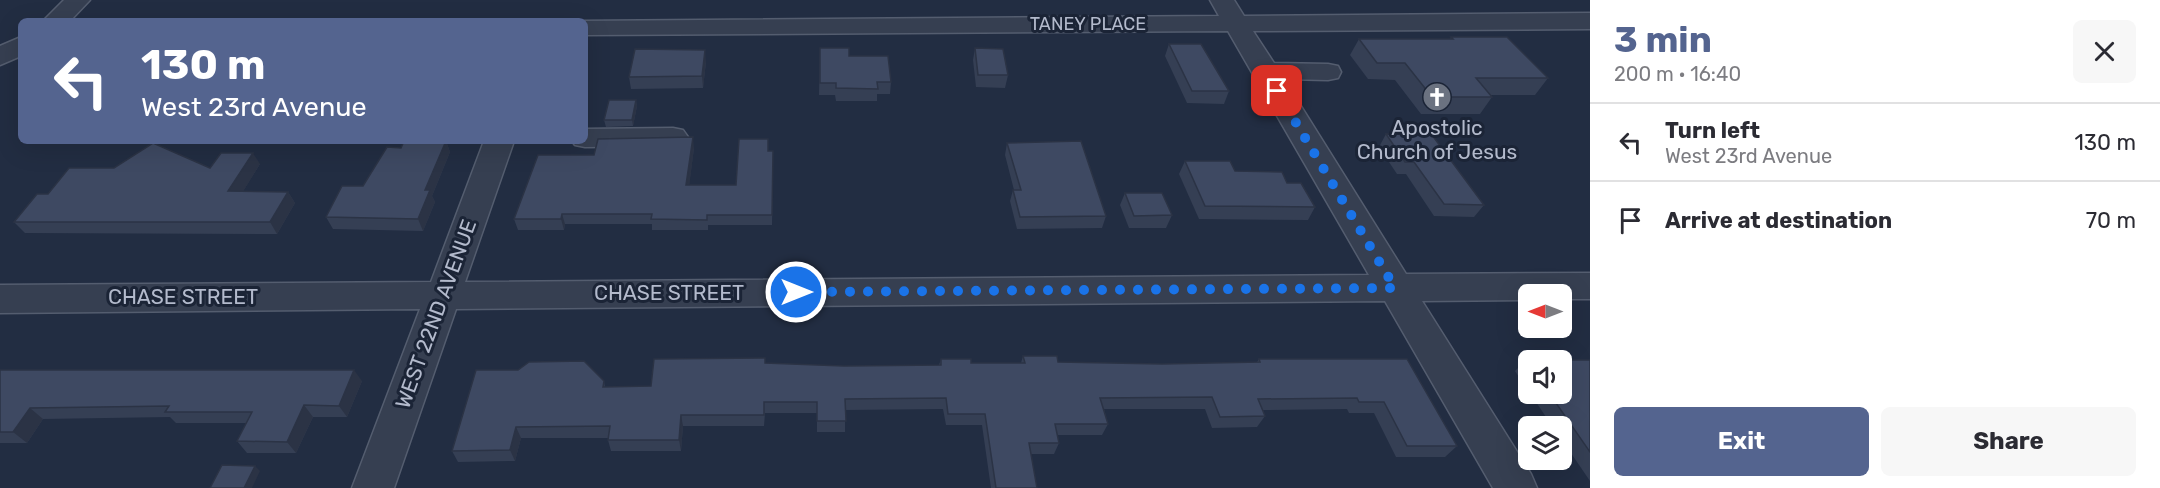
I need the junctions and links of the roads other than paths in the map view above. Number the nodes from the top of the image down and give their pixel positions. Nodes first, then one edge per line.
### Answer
1 (78, 0) edge
2 (1229, 12) edge
3 (59, 18) edge
4 (1590, 21) edge
5 (588, 27) edge
6 (18, 47) edge
7 (0, 57) edge
8 (1265, 71) junction
9 (1328, 72) dead end
10 (673, 137) edge
11 (588, 138) edge
12 (498, 144) edge
13 (1590, 286) edge
14 (1395, 288) junction
15 (443, 295) junction
16 (0, 299) edge
17 (373, 488) edge
18 (1516, 488) edge

1 - 3 street
2 - 4 street, TANEY PLACE
2 - 5 street, TANEY PLACE
2 - 8 street
6 - 7 street
8 - 9 street
8 - 14 street
10 - 11 street
12 - 15 street, WEST 22ND AVENUE
13 - 14 street, CHASE STREET
14 - 15 street, CHASE STREET
14 - 18 street
15 - 16 street, CHASE STREET
15 - 17 street, WEST 22ND AVENUE

